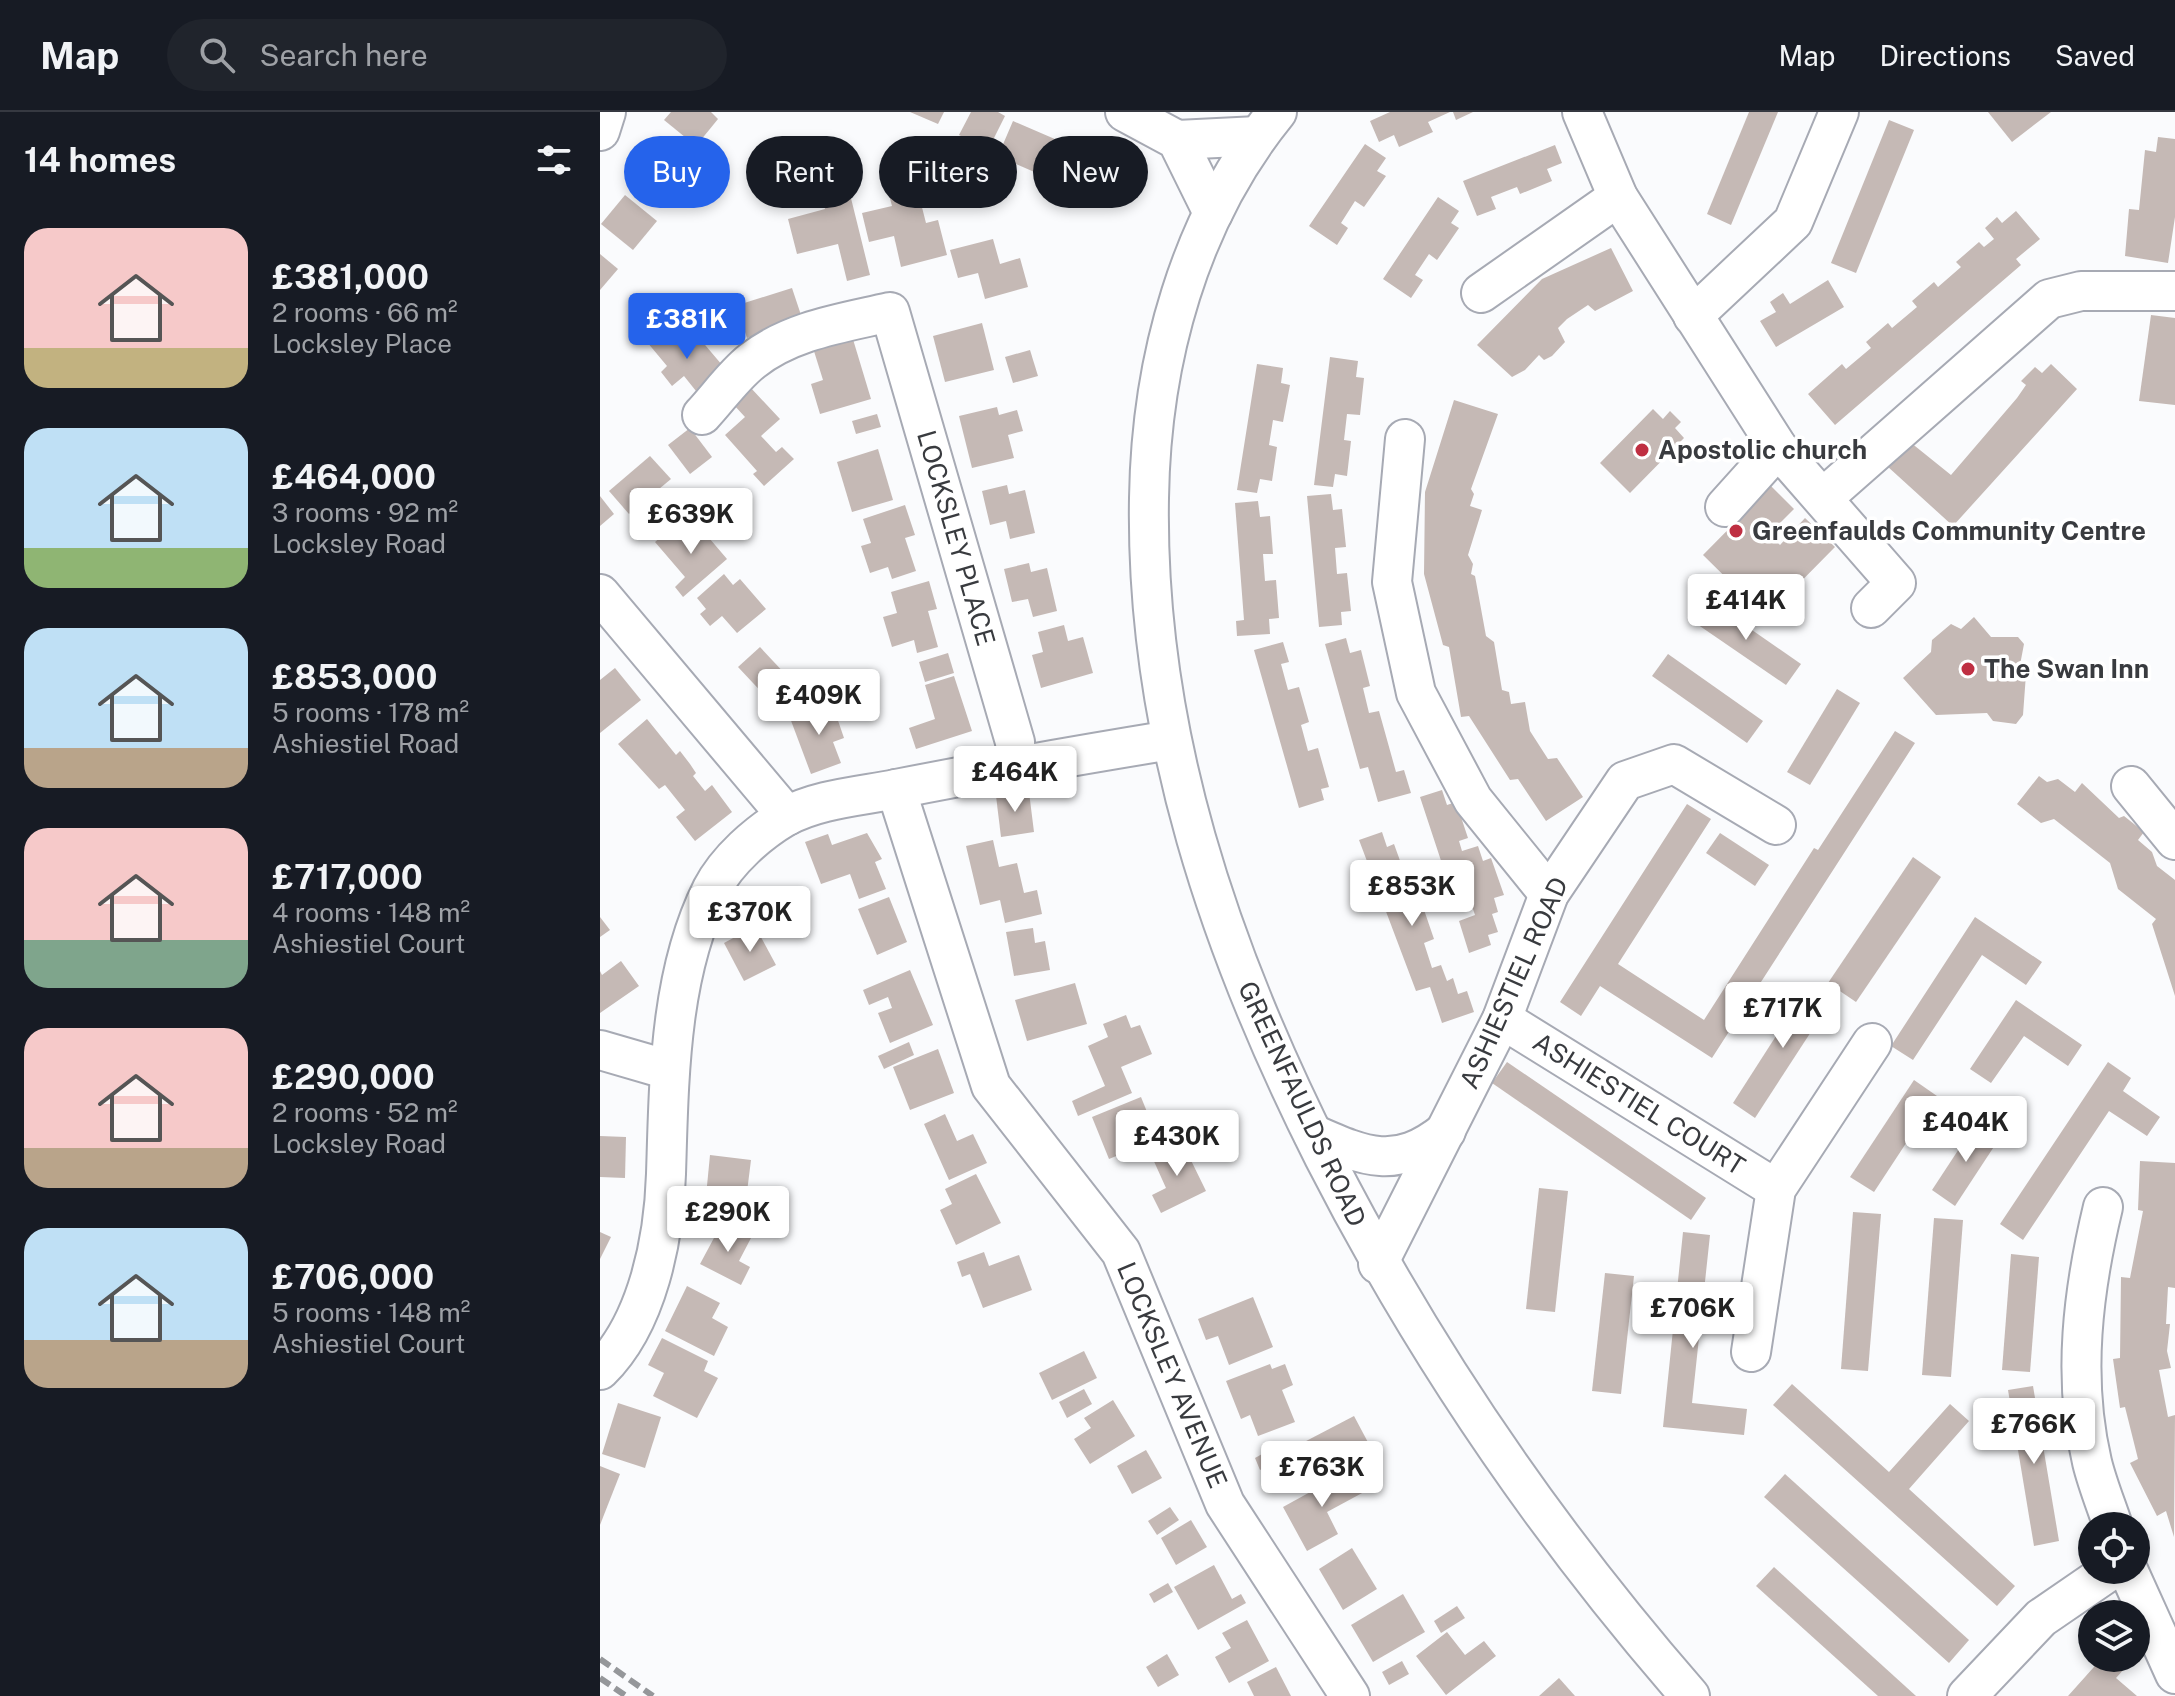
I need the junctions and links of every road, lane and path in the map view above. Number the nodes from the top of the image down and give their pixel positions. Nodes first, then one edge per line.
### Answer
1 (606, 112) edge
2 (1125, 112) edge
3 (1582, 112) edge
4 (1839, 112) edge
5 (1268, 124) edge
6 (600, 131) edge
7 (1177, 140) junction
8 (1618, 197) junction
9 (1213, 213) junction
10 (2175, 291) edge
11 (1481, 293) dead end
12 (1693, 316) junction
13 (702, 415) dead end
14 (1405, 439) dead end
15 (1778, 448) junction
16 (1824, 497) junction
17 (1725, 507) dead end
18 (600, 594) edge
19 (1883, 595) dead end
20 (1171, 740) junction
21 (1016, 765) junction
22 (2131, 786) dead end
23 (896, 789) junction
24 (787, 816) junction
25 (1776, 825) dead end
26 (2175, 840) edge
27 (1549, 894) junction
28 (1502, 1019) junction
29 (1872, 1043) dead end
30 (600, 1050) edge
31 (669, 1070) junction
32 (1446, 1131) junction
33 (1313, 1134) junction
34 (1776, 1189) junction
35 (2103, 1207) dead end
36 (1378, 1264) junction
37 (1751, 1352) dead end
38 (600, 1370) edge
39 (2108, 1512) edge
40 (2091, 1584) edge
41 (2134, 1584) edge
42 (2175, 1674) edge
43 (1350, 1696) edge
44 (1690, 1696) edge
45 (1967, 1696) edge

1 - 6 street
2 - 7 street
3 - 8 street
4 - 12 street
5 - 7 street
5 - 9 street, GREENFAULDS ROAD
7 - 9 street
8 - 11 street
8 - 12 street
9 - 20 street, GREENFAULDS ROAD
10 - 16 street
12 - 15 street
13 - 21 street, LOCKSLEY PLACE
14 - 27 street
15 - 16 street
15 - 17 street
16 - 19 street
18 - 24 street
20 - 21 street
20 - 33 street, GREENFAULDS ROAD
21 - 23 street
22 - 26 street
23 - 24 street
23 - 43 street, LOCKSLEY AVENUE
24 - 31 street
25 - 27 street, ASHIESTIEL ROAD
27 - 28 street, ASHIESTIEL ROAD
28 - 32 street, ASHIESTIEL ROAD
28 - 34 street, ASHIESTIEL COURT
29 - 34 street, ASHIESTIEL COURT
30 - 31 street
31 - 38 street
32 - 33 street
32 - 36 street, ASHIESTIEL ROAD
33 - 36 street, GREENFAULDS ROAD
34 - 37 street, ASHIESTIEL COURT
35 - 39 street
36 - 44 street, GREENFAULDS ROAD
40 - 45 street
41 - 42 street

